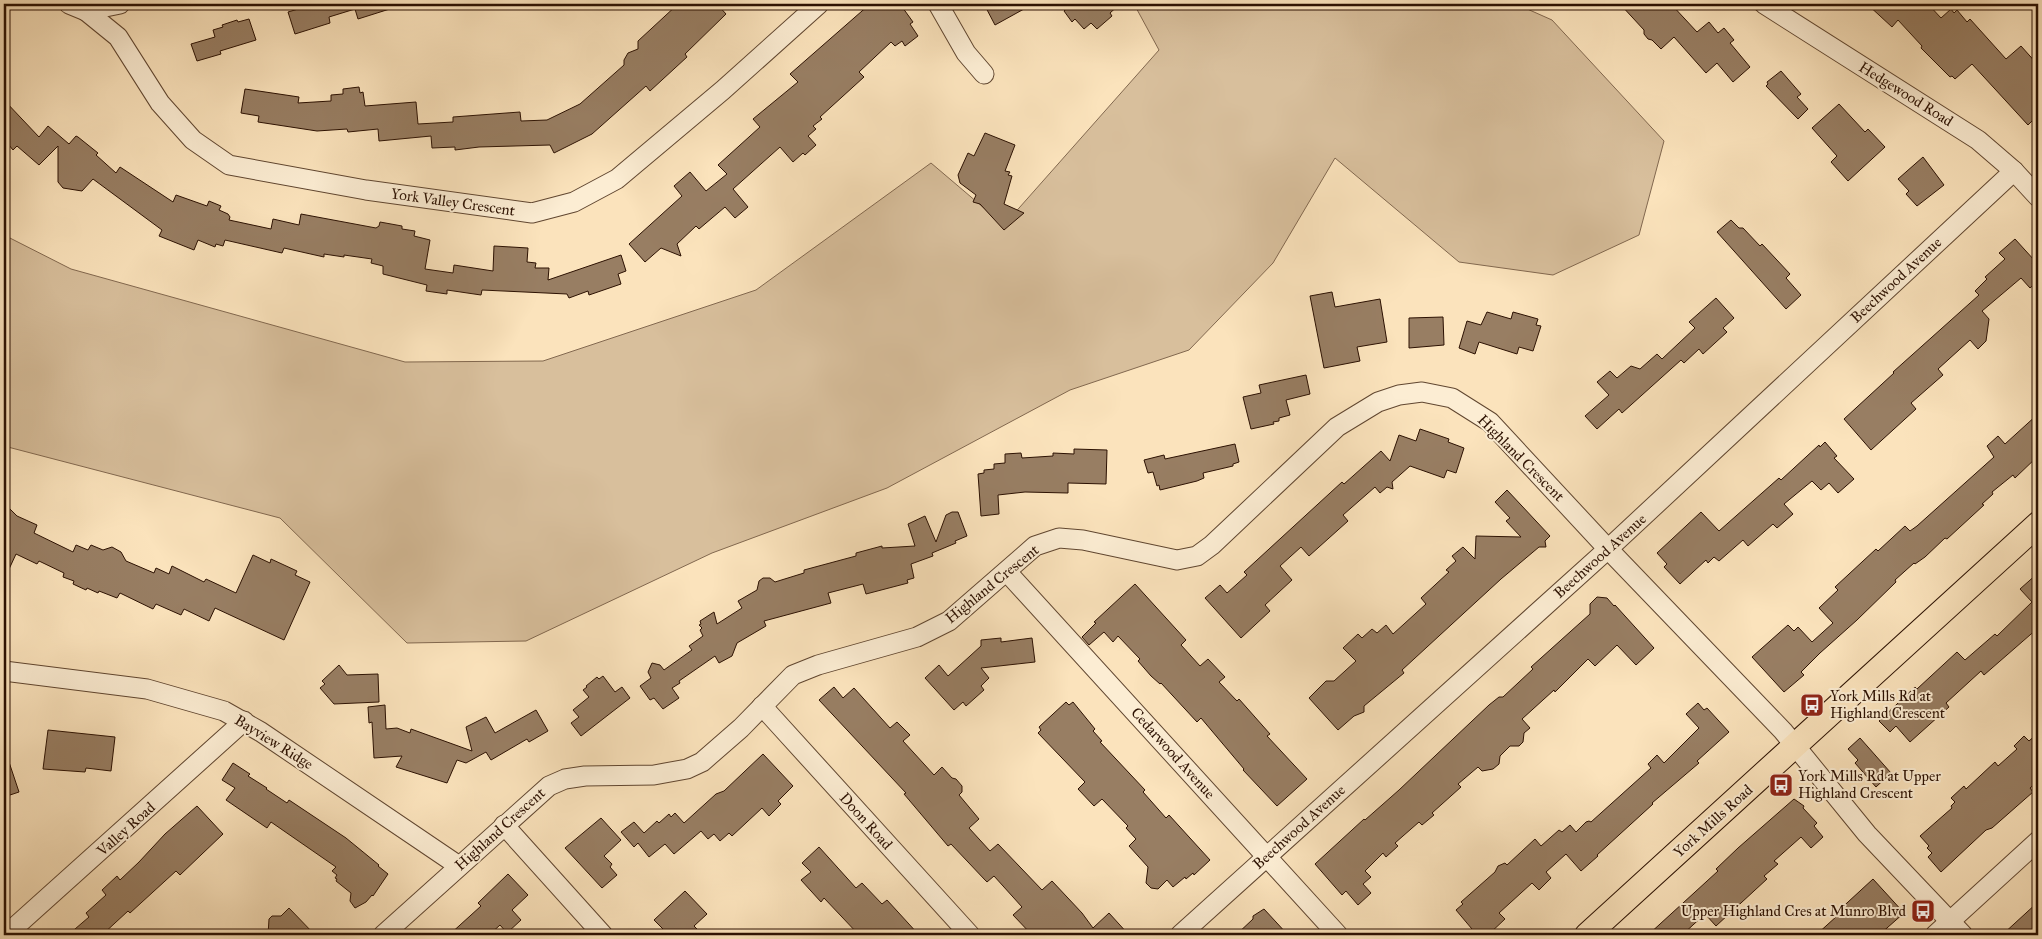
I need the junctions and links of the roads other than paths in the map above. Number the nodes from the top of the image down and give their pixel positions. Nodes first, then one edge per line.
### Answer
1 (120, 4) edge
2 (819, 4) edge
3 (938, 4) edge
4 (1764, 4) edge
5 (77, 7) edge
6 (984, 74) dead end
7 (2014, 171) junction
8 (2038, 197) edge
9 (2038, 524) edge
10 (1608, 549) junction
11 (1007, 572) junction
12 (4, 671) edge
13 (762, 706) junction
14 (244, 721) junction
15 (1795, 747) junction
16 (504, 825) junction
17 (2038, 841) edge
18 (1266, 856) junction
19 (459, 866) junction
20 (1956, 928) edge
21 (6, 935) edge
22 (384, 935) edge
23 (603, 935) edge
24 (970, 935) edge
25 (1180, 935) edge
26 (1338, 935) edge
27 (1587, 935) edge
28 (1935, 935) edge

1 - 5 street
2 - 5 street, York Valley Crescent
3 - 6 street
4 - 7 street, Hedgewood Road
7 - 8 street, Hedgewood Road
7 - 10 street, Beechwood Avenue
9 - 15 main road, York Mills Road
10 - 11 street, Highland Crescent
10 - 15 street, Highland Crescent
10 - 18 street, Beechwood Avenue
11 - 13 street, Highland Crescent
11 - 18 street, Cedarwood Avenue
12 - 14 street, Bayview Ridge
13 - 16 street, Highland Crescent
13 - 24 street, Doon Road
14 - 19 street, Bayview Ridge
14 - 21 street, Valley Road
15 - 20 street, Highland Crescent
15 - 27 main road, York Mills Road
16 - 19 street, Highland Crescent
16 - 23 street
17 - 20 street
18 - 25 street, Beechwood Avenue
18 - 26 street, Cedarwood Avenue
19 - 22 street, Highland Crescent
20 - 28 street

